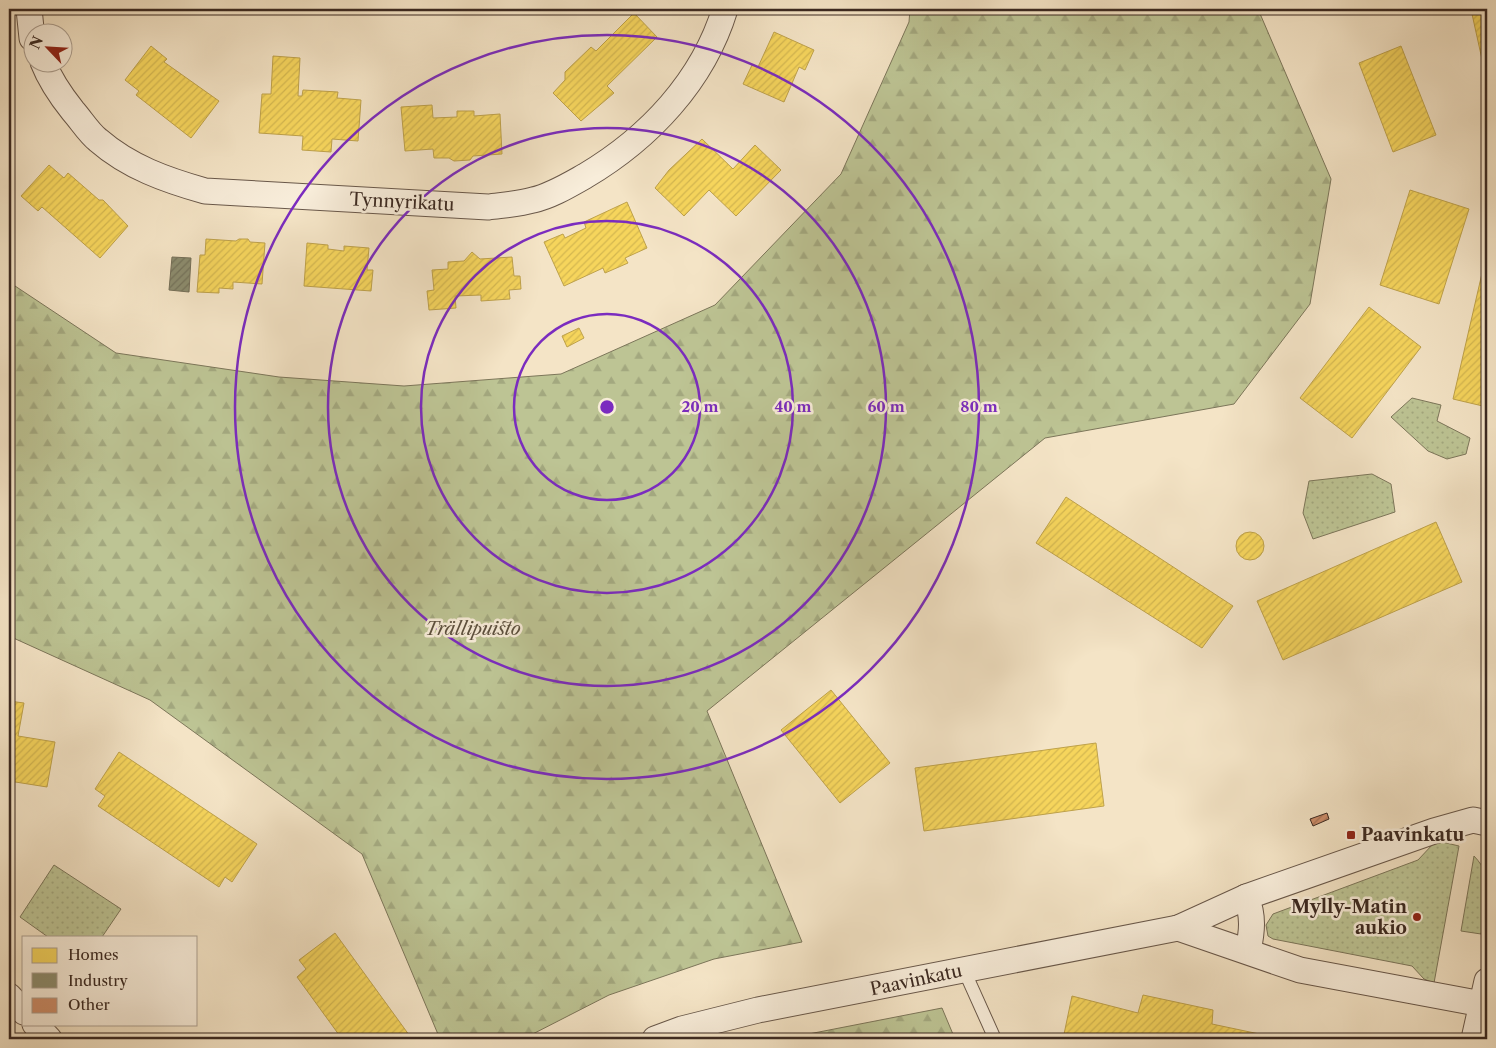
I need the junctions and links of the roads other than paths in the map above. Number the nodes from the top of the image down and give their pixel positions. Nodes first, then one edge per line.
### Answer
1 (29, 9) edge
2 (725, 9) edge
3 (30, 22) edge
4 (46, 72) edge
5 (1487, 823) edge
6 (1246, 897) junction
7 (1178, 928) junction
8 (1248, 951) junction
9 (964, 970) junction
10 (1485, 993) edge
11 (9, 996) edge
12 (22, 1010) edge
13 (37, 1026) edge
14 (49, 1039) edge
15 (655, 1039) edge
16 (995, 1039) edge
17 (1474, 1039) edge

1 - 3 street
2 - 4 street, Tynnyrikatu
5 - 6 street, Paavinkatu
6 - 7 street, Paavinkatu
6 - 8 street
7 - 8 street, Paavinkatu
7 - 9 street, Paavinkatu
8 - 10 street, Paavinkatu
9 - 15 street, Paavinkatu
9 - 16 lane
10 - 17 street
11 - 12 street
13 - 14 street

